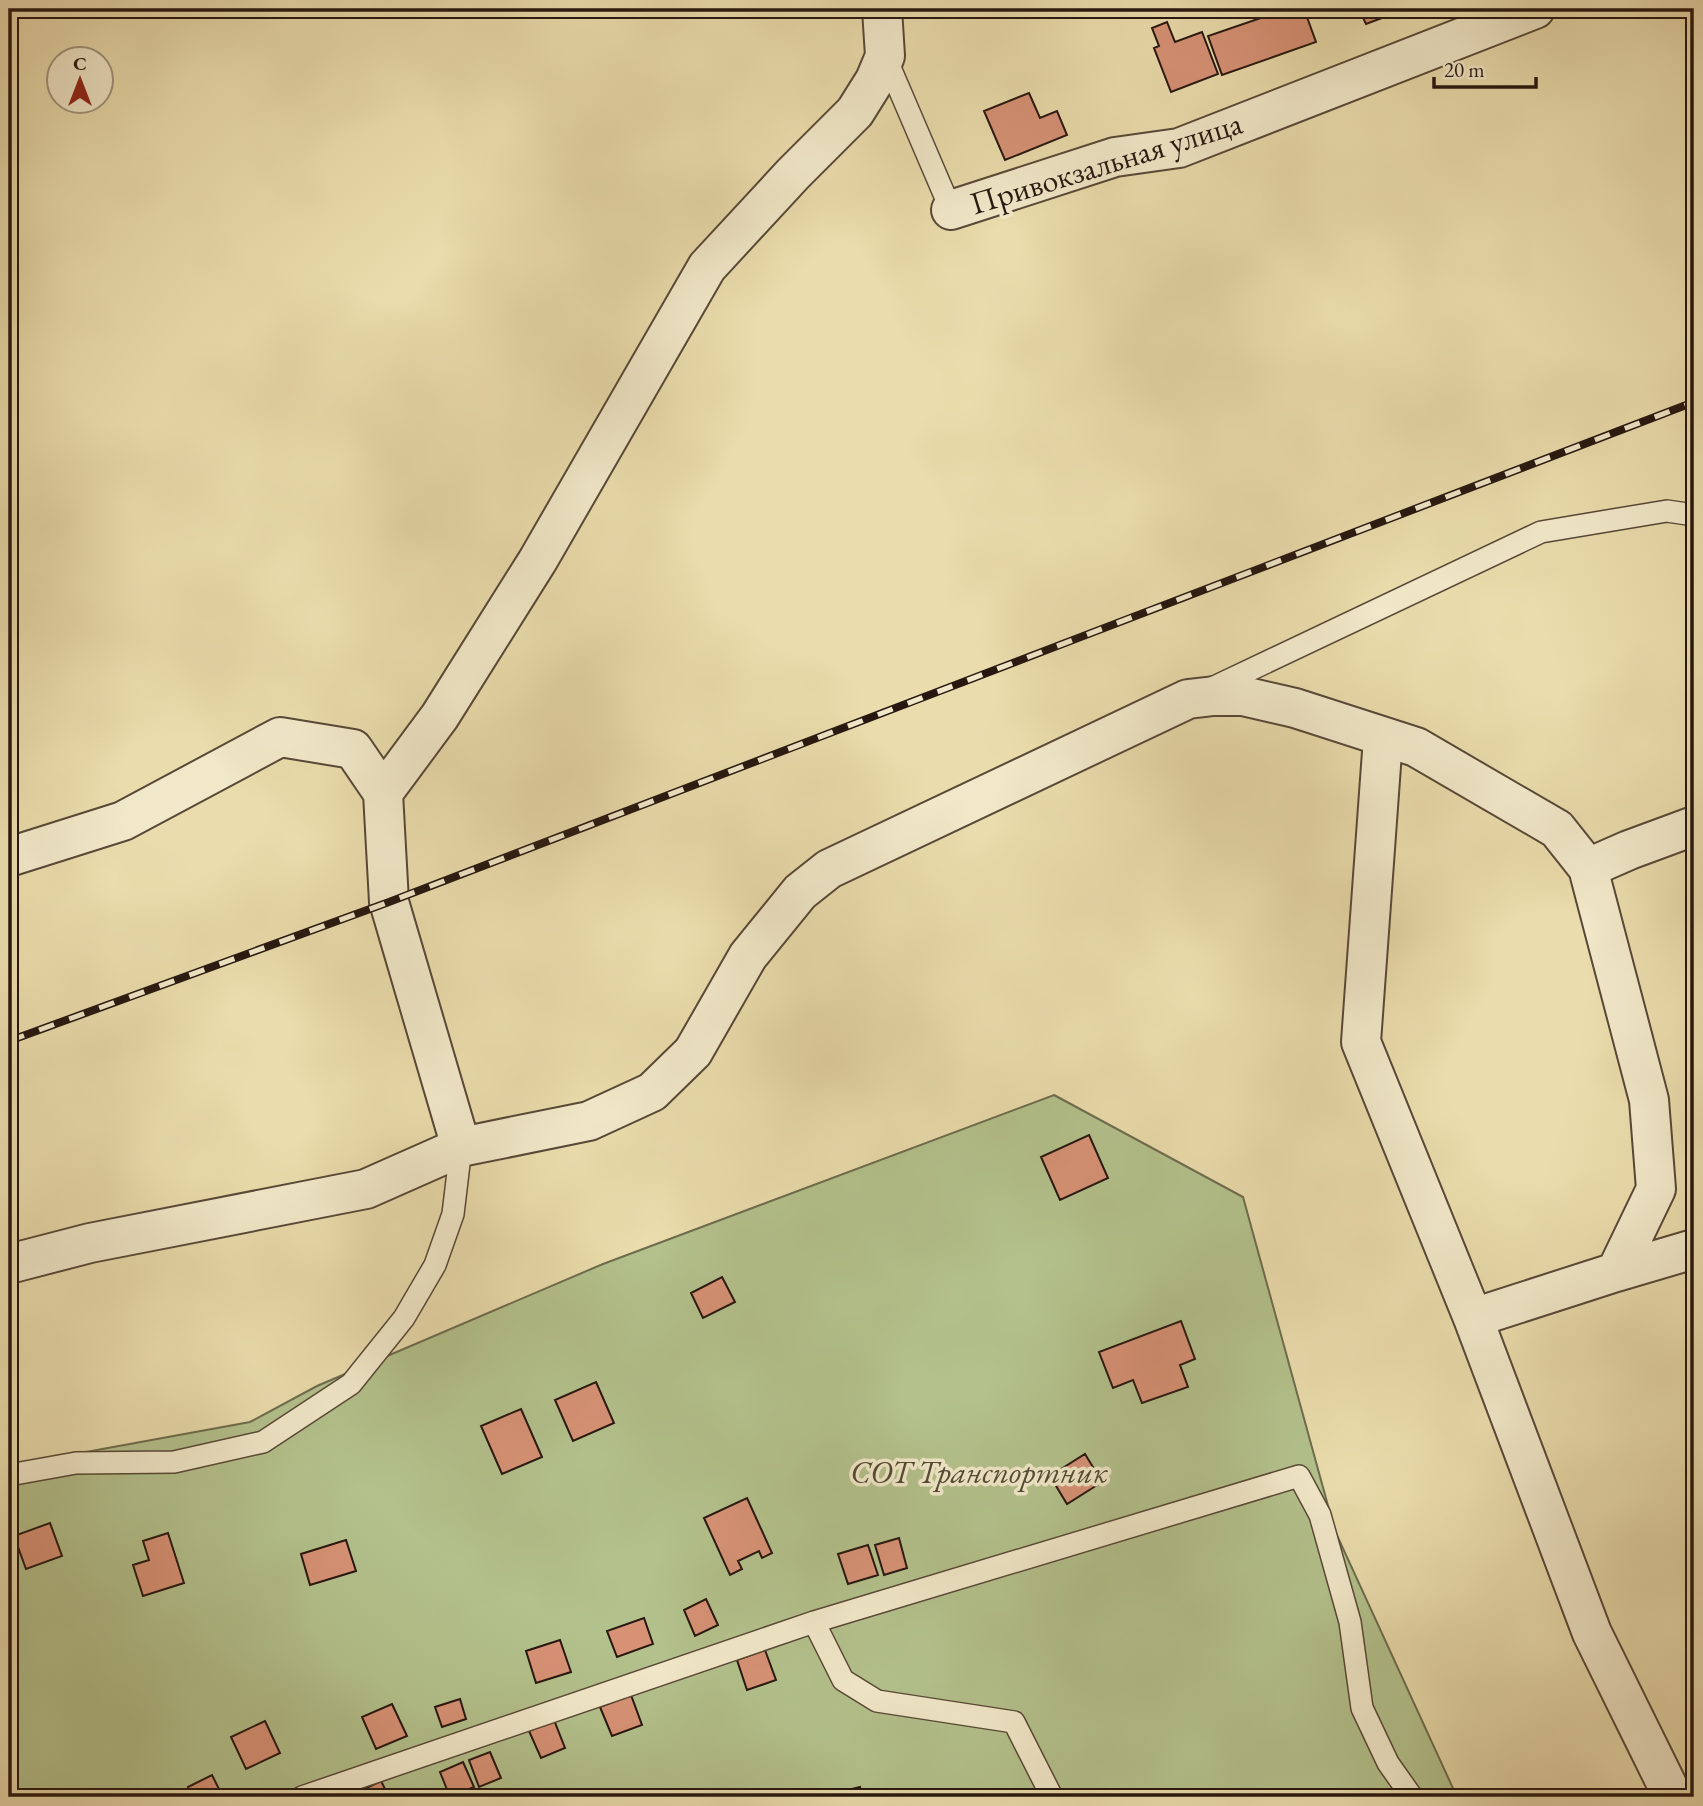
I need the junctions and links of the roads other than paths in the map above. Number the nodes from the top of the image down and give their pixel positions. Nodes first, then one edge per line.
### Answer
1 (882, 9) edge
2 (1535, 9) edge
3 (885, 57) junction
4 (951, 210) joint
5 (1694, 515) edge
6 (1188, 699) junction
7 (1383, 738) junction
8 (383, 793) junction
9 (1694, 827) edge
10 (9, 857) edge
11 (1588, 868) junction
12 (461, 1147) junction
13 (1694, 1249) edge
14 (9, 1264) edge
15 (1616, 1272) junction
16 (1473, 1318) junction
17 (9, 1475) edge
18 (814, 1622) junction
19 (302, 1797) edge
20 (1052, 1797) edge
21 (1412, 1797) edge
22 (1673, 1797) edge

1 - 3 street
2 - 4 street, Привокзальная улица
3 - 4 lane
3 - 8 street
5 - 6 lane
6 - 7 street
6 - 12 street
7 - 11 street
7 - 16 street
8 - 10 street
8 - 12 street
9 - 11 street
11 - 15 street
12 - 14 street
12 - 17 lane
13 - 15 street
15 - 16 street
16 - 22 street
18 - 19 lane
18 - 20 lane
18 - 21 lane

